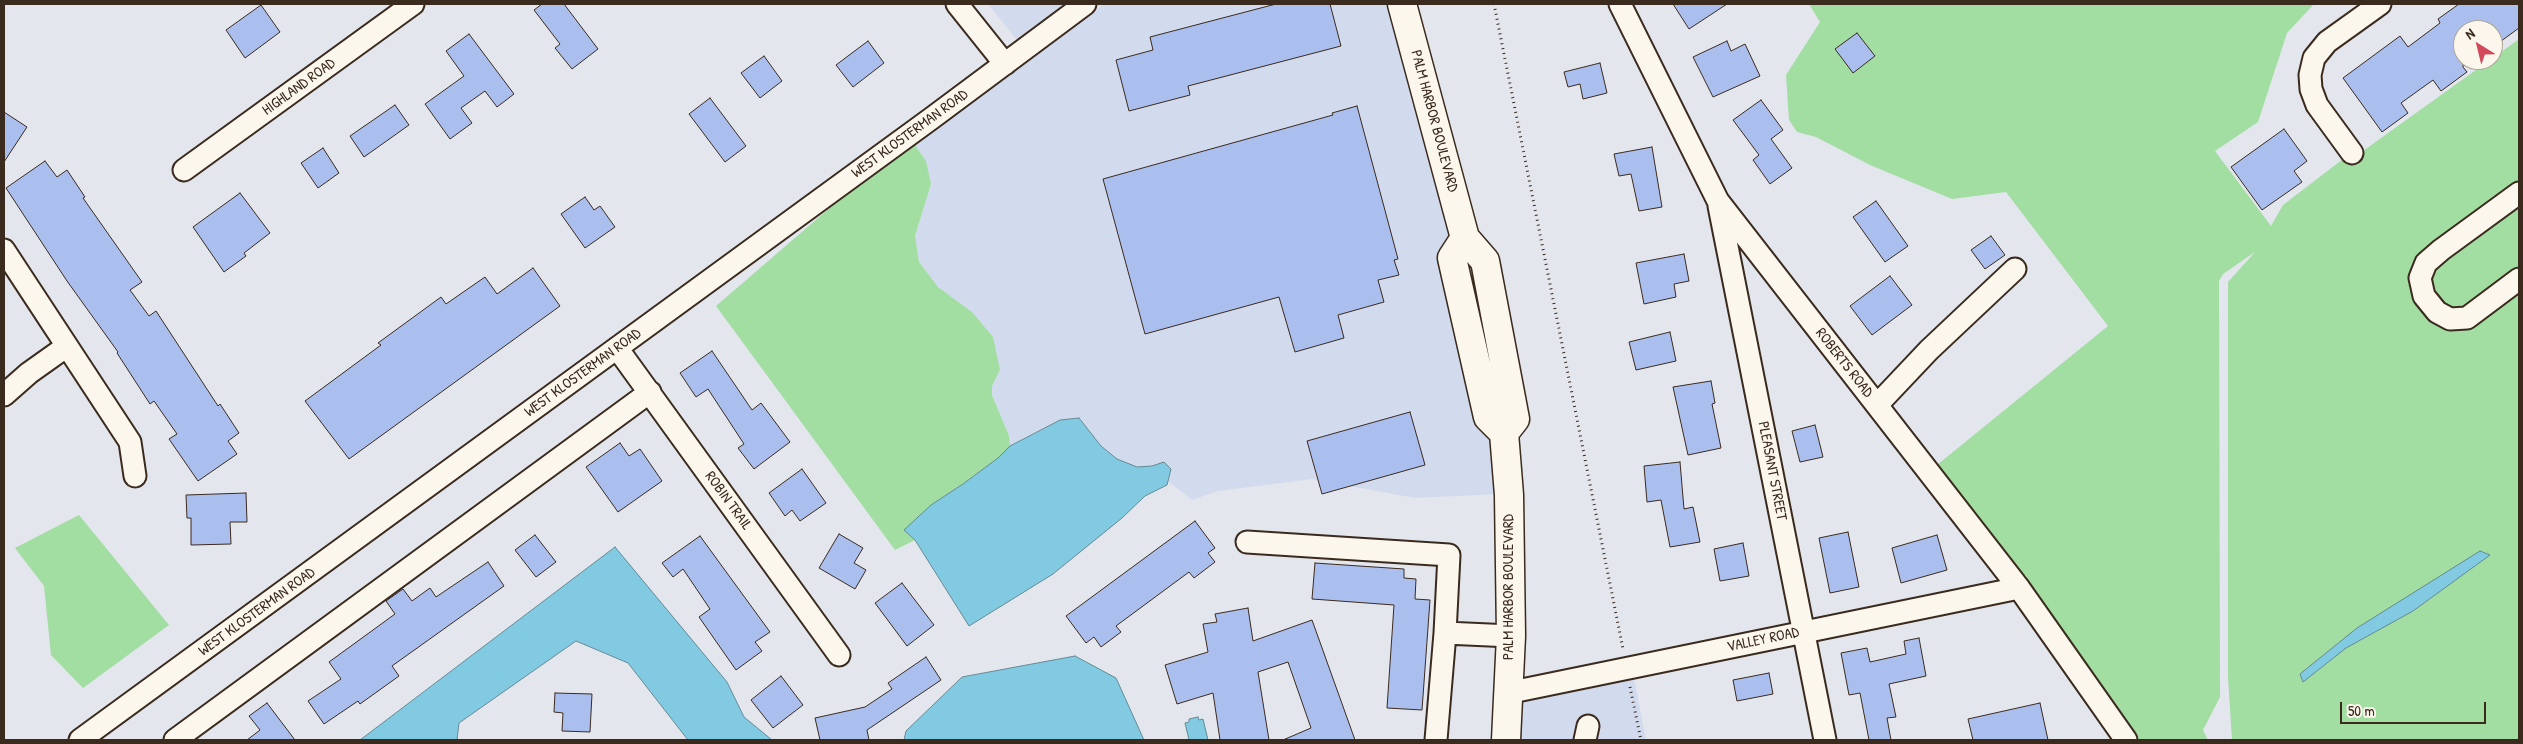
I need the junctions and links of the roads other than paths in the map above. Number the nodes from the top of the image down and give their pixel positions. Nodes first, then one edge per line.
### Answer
1 (413, 4) edge
2 (957, 4) edge
3 (1085, 4) edge
4 (1402, 4) edge
5 (1620, 4) edge
6 (2380, 4) edge
7 (1004, 64) junction
8 (2352, 153) dead end
9 (184, 170) dead end
10 (2519, 193) edge
11 (1718, 201) junction
12 (4, 250) edge
13 (2015, 269) dead end
14 (2519, 279) edge
15 (67, 346) junction
16 (617, 348) junction
17 (650, 392) junction
18 (4, 395) edge
19 (1876, 405) junction
20 (135, 476) dead end
21 (1247, 542) dead end
22 (2019, 588) junction
23 (1804, 632) junction
24 (1445, 633) junction
25 (1511, 636) junction
26 (839, 654) dead end
27 (1507, 693) junction
28 (80, 740) edge
29 (175, 740) edge
30 (1436, 740) edge
31 (1506, 740) edge
32 (1826, 740) edge
33 (2126, 740) edge

1 - 9 street, HIGHLAND ROAD
2 - 7 street
3 - 7 street, WEST KLOSTERMAN ROAD
4 - 25 main road, PALM HARBOR BOULEVARD
5 - 11 street, ROBERTS ROAD
6 - 8 street
7 - 16 street, WEST KLOSTERMAN ROAD
10 - 14 street
11 - 19 street, ROBERTS ROAD
11 - 23 street, PLEASANT STREET
12 - 15 street
13 - 19 street
15 - 18 street
15 - 20 street
16 - 17 street, ROBIN TRAIL
16 - 28 street, WEST KLOSTERMAN ROAD
17 - 26 street, ROBIN TRAIL
17 - 29 street
19 - 22 street, ROBERTS ROAD
21 - 24 street
22 - 23 street, VALLEY ROAD
22 - 33 street, ROBERTS ROAD
23 - 27 street, VALLEY ROAD
23 - 32 street, PLEASANT STREET
24 - 25 street
24 - 30 street
25 - 27 main road, PALM HARBOR BOULEVARD
27 - 31 main road, PALM HARBOR BOULEVARD

